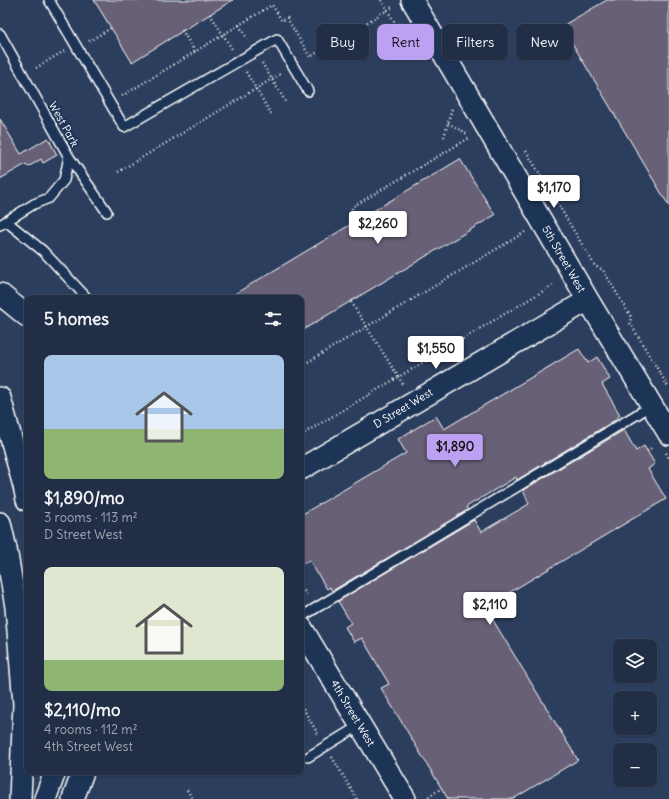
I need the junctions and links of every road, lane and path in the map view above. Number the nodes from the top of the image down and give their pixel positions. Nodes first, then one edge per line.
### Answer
1 (49, 0) edge
2 (381, 0) edge
3 (405, 2) edge
4 (387, 10) junction
5 (396, 24) edge
6 (111, 28) dead end
7 (182, 30) dead end
8 (0, 34) edge
9 (75, 44) junction
10 (195, 52) junction
11 (282, 73) dead end
12 (24, 76) junction
13 (118, 90) dead end
14 (308, 91) dead end
15 (452, 108) dead end
16 (448, 123) junction
17 (472, 136) junction
18 (444, 137) dead end
19 (477, 137) dead end
20 (526, 150) dead end
21 (69, 157) junction
22 (118, 172) dead end
23 (107, 212) dead end
24 (352, 213) dead end
25 (3, 223) edge
26 (531, 228) dead end
27 (555, 284) dead end
28 (0, 294) edge
29 (84, 295) edge
30 (588, 300) junction
31 (351, 302) dead end
32 (24, 314) edge
33 (366, 327) junction
34 (304, 364) edge
35 (398, 377) junction
36 (669, 388) edge
37 (0, 398) edge
38 (414, 402) junction
39 (641, 412) dead end
40 (304, 433) edge
41 (666, 441) edge
42 (669, 458) edge
43 (304, 467) edge
44 (24, 486) edge
45 (0, 523) edge
46 (304, 591) edge
47 (307, 594) dead end
48 (304, 615) edge
49 (304, 632) edge
50 (360, 725) junction
51 (308, 757) dead end
52 (54, 775) edge
53 (55, 775) edge
54 (82, 775) edge
55 (442, 788) dead end
56 (187, 790) dead end
57 (20, 799) edge
58 (45, 799) edge
59 (56, 799) edge
60 (73, 799) edge
61 (193, 799) edge
62 (404, 799) edge
63 (424, 799) edge

1 - 9 lane
2 - 4 path
3 - 4 path
3 - 30 street, 5th Street West
4 - 5 path
4 - 10 path
6 - 9 path
7 - 10 path
8 - 12 lane, West Park
9 - 12 path
9 - 14 lane
10 - 13 path
11 - 22 path
12 - 21 lane, West Park
15 - 16 path
16 - 17 path
16 - 18 path
17 - 19 path
17 - 24 path
20 - 36 path
21 - 23 lane
21 - 25 lane, West Park
25 - 29 lane
26 - 33 path
27 - 35 path
28 - 32 street
30 - 38 street, D Street West
30 - 41 street, 5th Street West
31 - 33 path
33 - 34 path
33 - 35 path
35 - 38 path
35 - 40 path
37 - 44 street
38 - 43 street, D Street West
39 - 48 lane
41 - 42 path
45 - 57 street
46 - 47 path
49 - 50 street, 4th Street West
50 - 51 lane
50 - 62 street, 4th Street West
52 - 58 street
53 - 59 street
54 - 60 street
55 - 63 path
56 - 61 path

